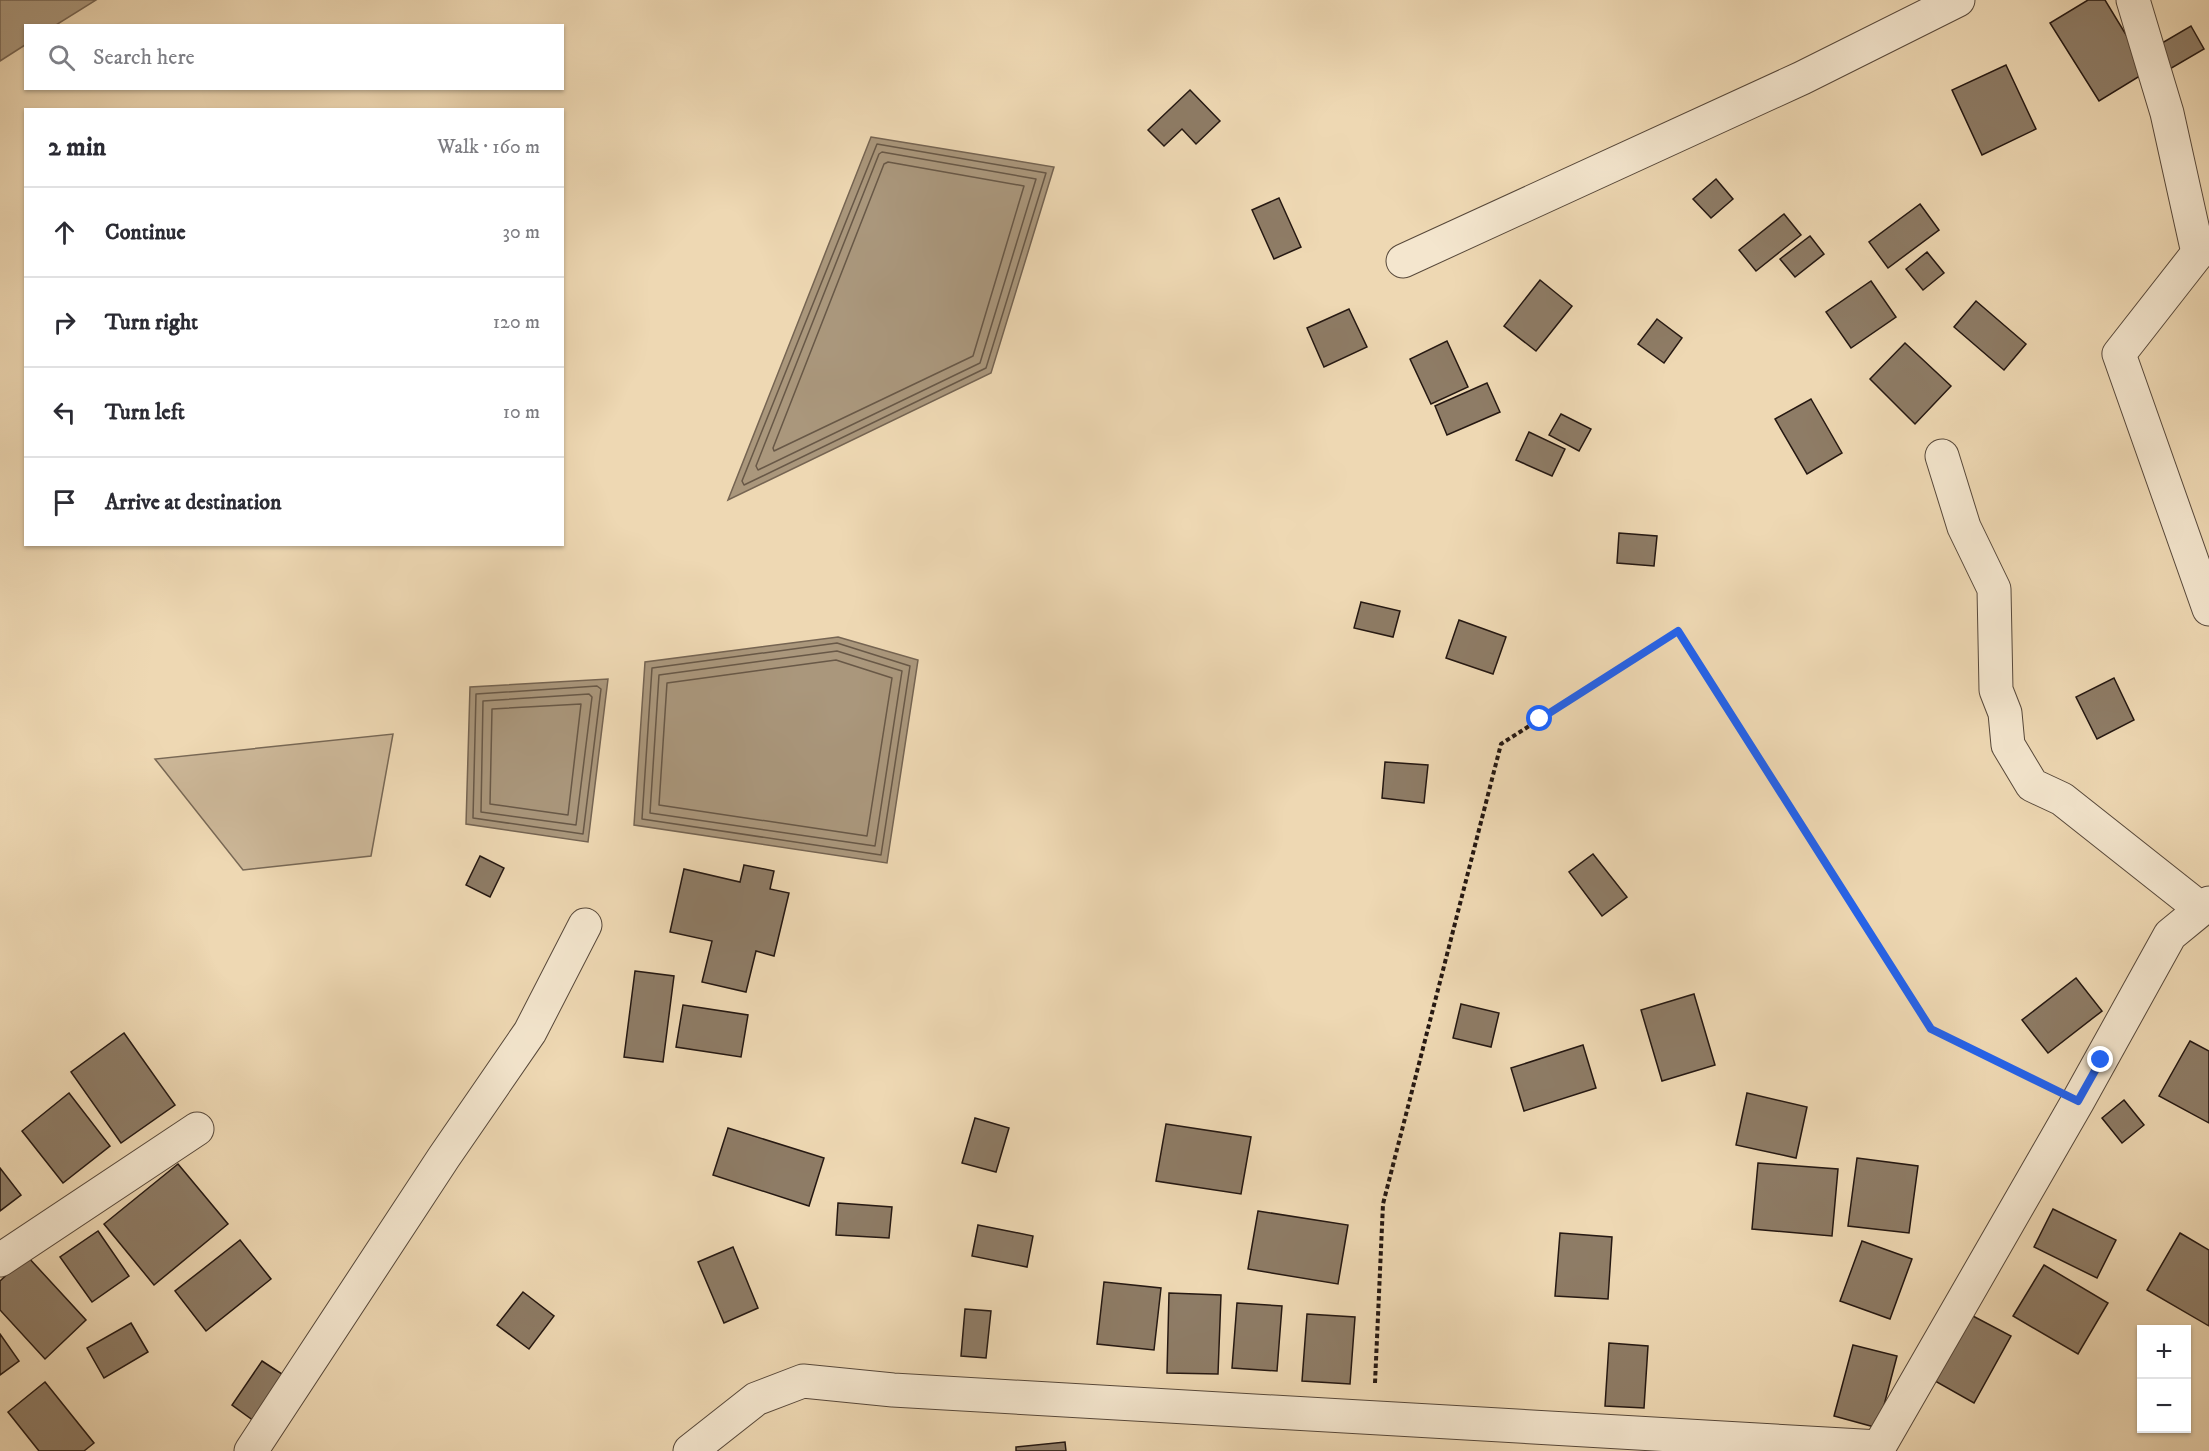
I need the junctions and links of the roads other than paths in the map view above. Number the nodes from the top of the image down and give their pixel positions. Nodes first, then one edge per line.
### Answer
1 (1958, 0) edge
2 (2133, 0) edge
3 (1403, 261) dead end
4 (1942, 456) dead end
5 (2209, 609) edge
6 (2205, 906) edge
7 (585, 925) dead end
8 (197, 1130) dead end
9 (0, 1260) edge
10 (1568, 1440) edge
11 (251, 1451) edge
12 (690, 1451) edge

1 - 3 street
2 - 5 street
4 - 6 street
6 - 10 street
7 - 11 street
8 - 9 street
10 - 12 street

